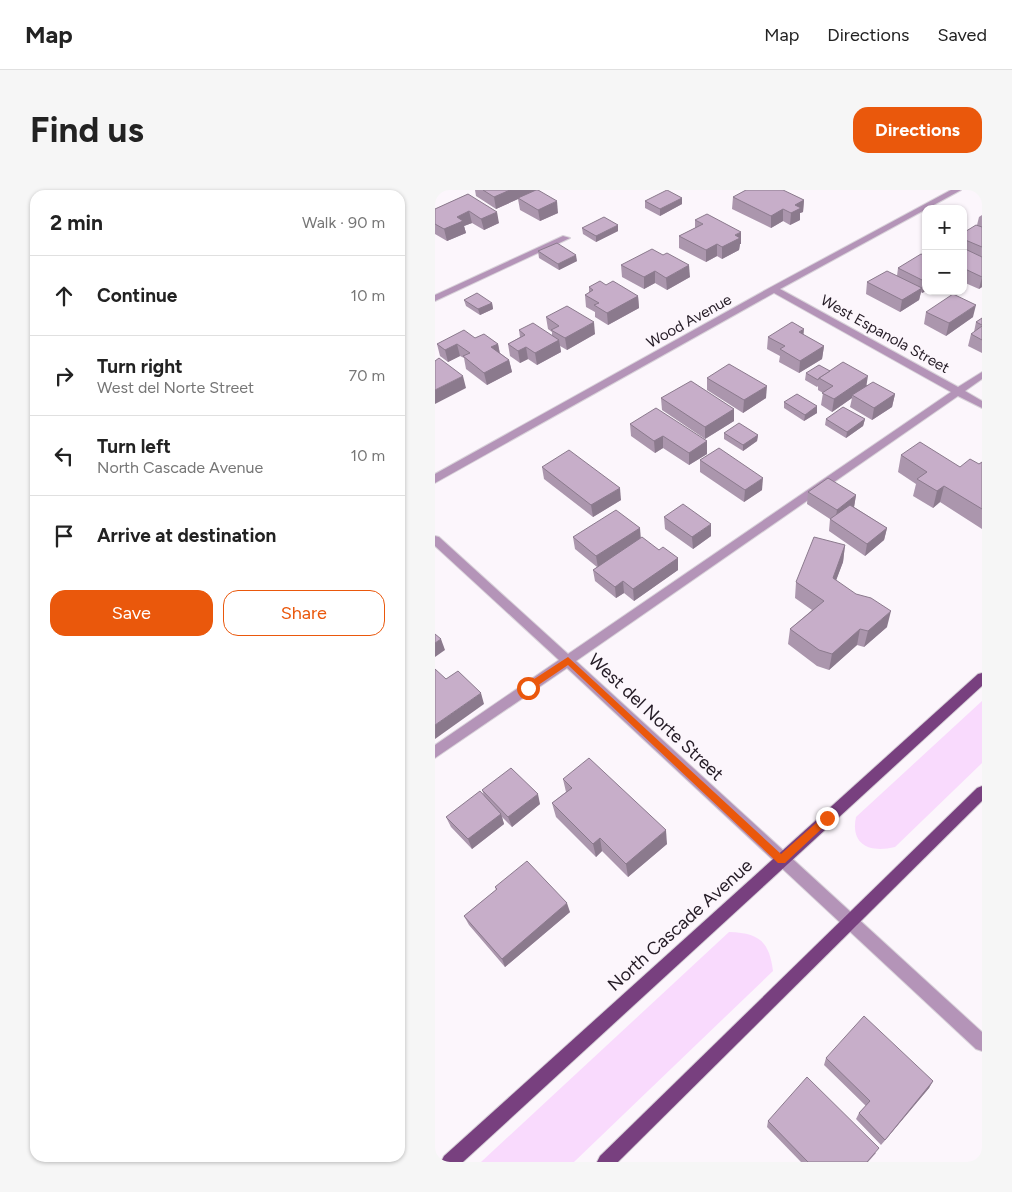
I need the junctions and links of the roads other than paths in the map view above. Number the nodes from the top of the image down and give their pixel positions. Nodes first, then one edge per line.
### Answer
1 (957, 190) edge
2 (566, 238) dead end
3 (774, 289) junction
4 (435, 298) edge
5 (982, 375) edge
6 (958, 392) junction
7 (982, 405) edge
8 (435, 479) edge
9 (435, 540) edge
10 (568, 660) junction
11 (982, 678) edge
12 (435, 752) edge
13 (982, 792) edge
14 (781, 860) junction
15 (849, 923) junction
16 (982, 1042) edge
17 (450, 1162) edge
18 (606, 1162) edge

1 - 3 street, Wood Avenue
2 - 4 street
3 - 6 street, West Espanola Street
3 - 8 street, Wood Avenue
5 - 6 street
6 - 7 street, West Espanola Street
6 - 10 street
9 - 10 street, West del Norte Street
10 - 12 street
10 - 14 street, West del Norte Street
11 - 14 main road, North Cascade Avenue
13 - 15 main road
14 - 15 street, West del Norte Street
14 - 17 main road, North Cascade Avenue
15 - 16 street, West del Norte Street
15 - 18 main road

